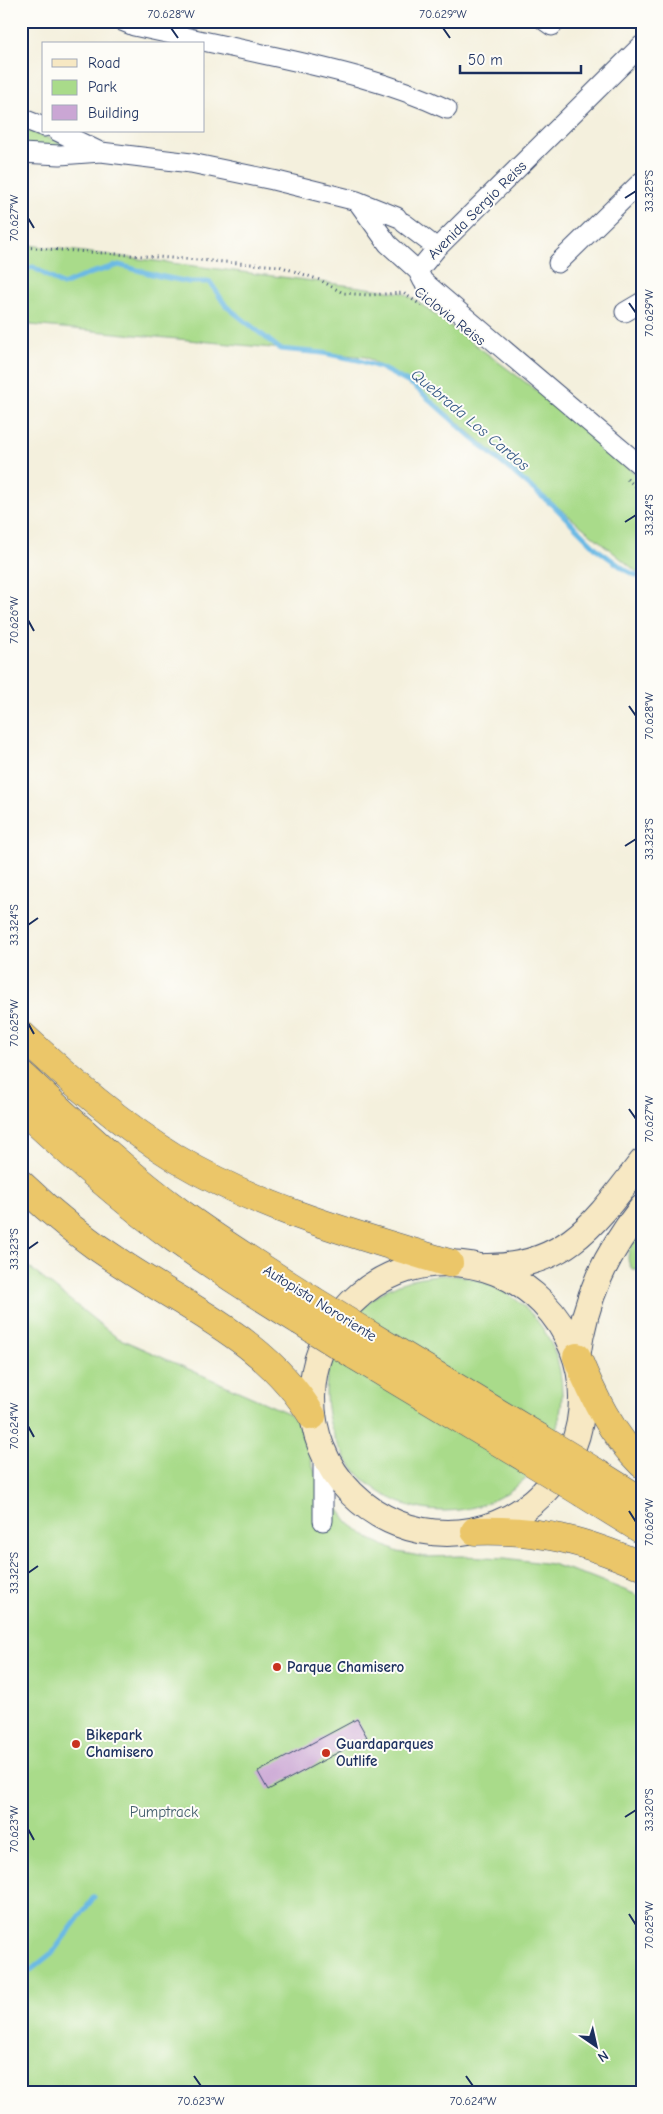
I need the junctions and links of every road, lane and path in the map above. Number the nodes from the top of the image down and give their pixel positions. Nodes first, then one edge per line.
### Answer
1 (122, 21) edge
2 (642, 46) edge
3 (447, 109) dead end
4 (21, 118) edge
5 (42, 125) edge
6 (59, 132) edge
7 (101, 152) junction
8 (21, 153) edge
9 (642, 182) edge
10 (357, 201) junction
11 (21, 247) edge
12 (437, 248) junction
13 (558, 263) dead end
14 (418, 271) junction
15 (642, 302) edge
16 (428, 308) dead end
17 (625, 312) dead end
18 (642, 467) edge
19 (624, 476) dead end
20 (642, 492) edge
21 (21, 1034) edge
22 (21, 1074) edge
23 (21, 1108) edge
24 (642, 1162) edge
25 (21, 1184) edge
26 (642, 1208) edge
27 (449, 1263) junction
28 (482, 1267) junction
29 (305, 1310) junction
30 (577, 1357) junction
31 (312, 1416) junction
32 (323, 1454) junction
33 (642, 1464) edge
34 (589, 1483) junction
35 (642, 1500) edge
36 (323, 1521) dead end
37 (642, 1530) edge
38 (475, 1531) junction
39 (642, 1566) edge

1 - 3 street
2 - 12 street, Avenida Sergio Reiss
4 - 5 street
6 - 7 street
7 - 8 street
7 - 10 street
9 - 13 street
10 - 12 street
10 - 14 street
11 - 16 path, Ciclovia Reiss
12 - 14 street, Avenida Sergio Reiss
14 - 18 street, Avenida Sergio Reiss
15 - 17 street
19 - 20 path
21 - 27 highway
22 - 29 highway, Autopista Nororiente
23 - 29 highway, Autopista Nororiente
24 - 28 street
25 - 31 highway
26 - 30 street
27 - 28 street
27 - 31 street
28 - 30 street
29 - 34 highway, Autopista Nororiente, bridge
30 - 33 highway
30 - 38 street
31 - 32 street
32 - 36 street
32 - 38 street
34 - 35 highway, Autopista Nororiente
34 - 37 highway, Autopista Nororiente
38 - 39 highway

